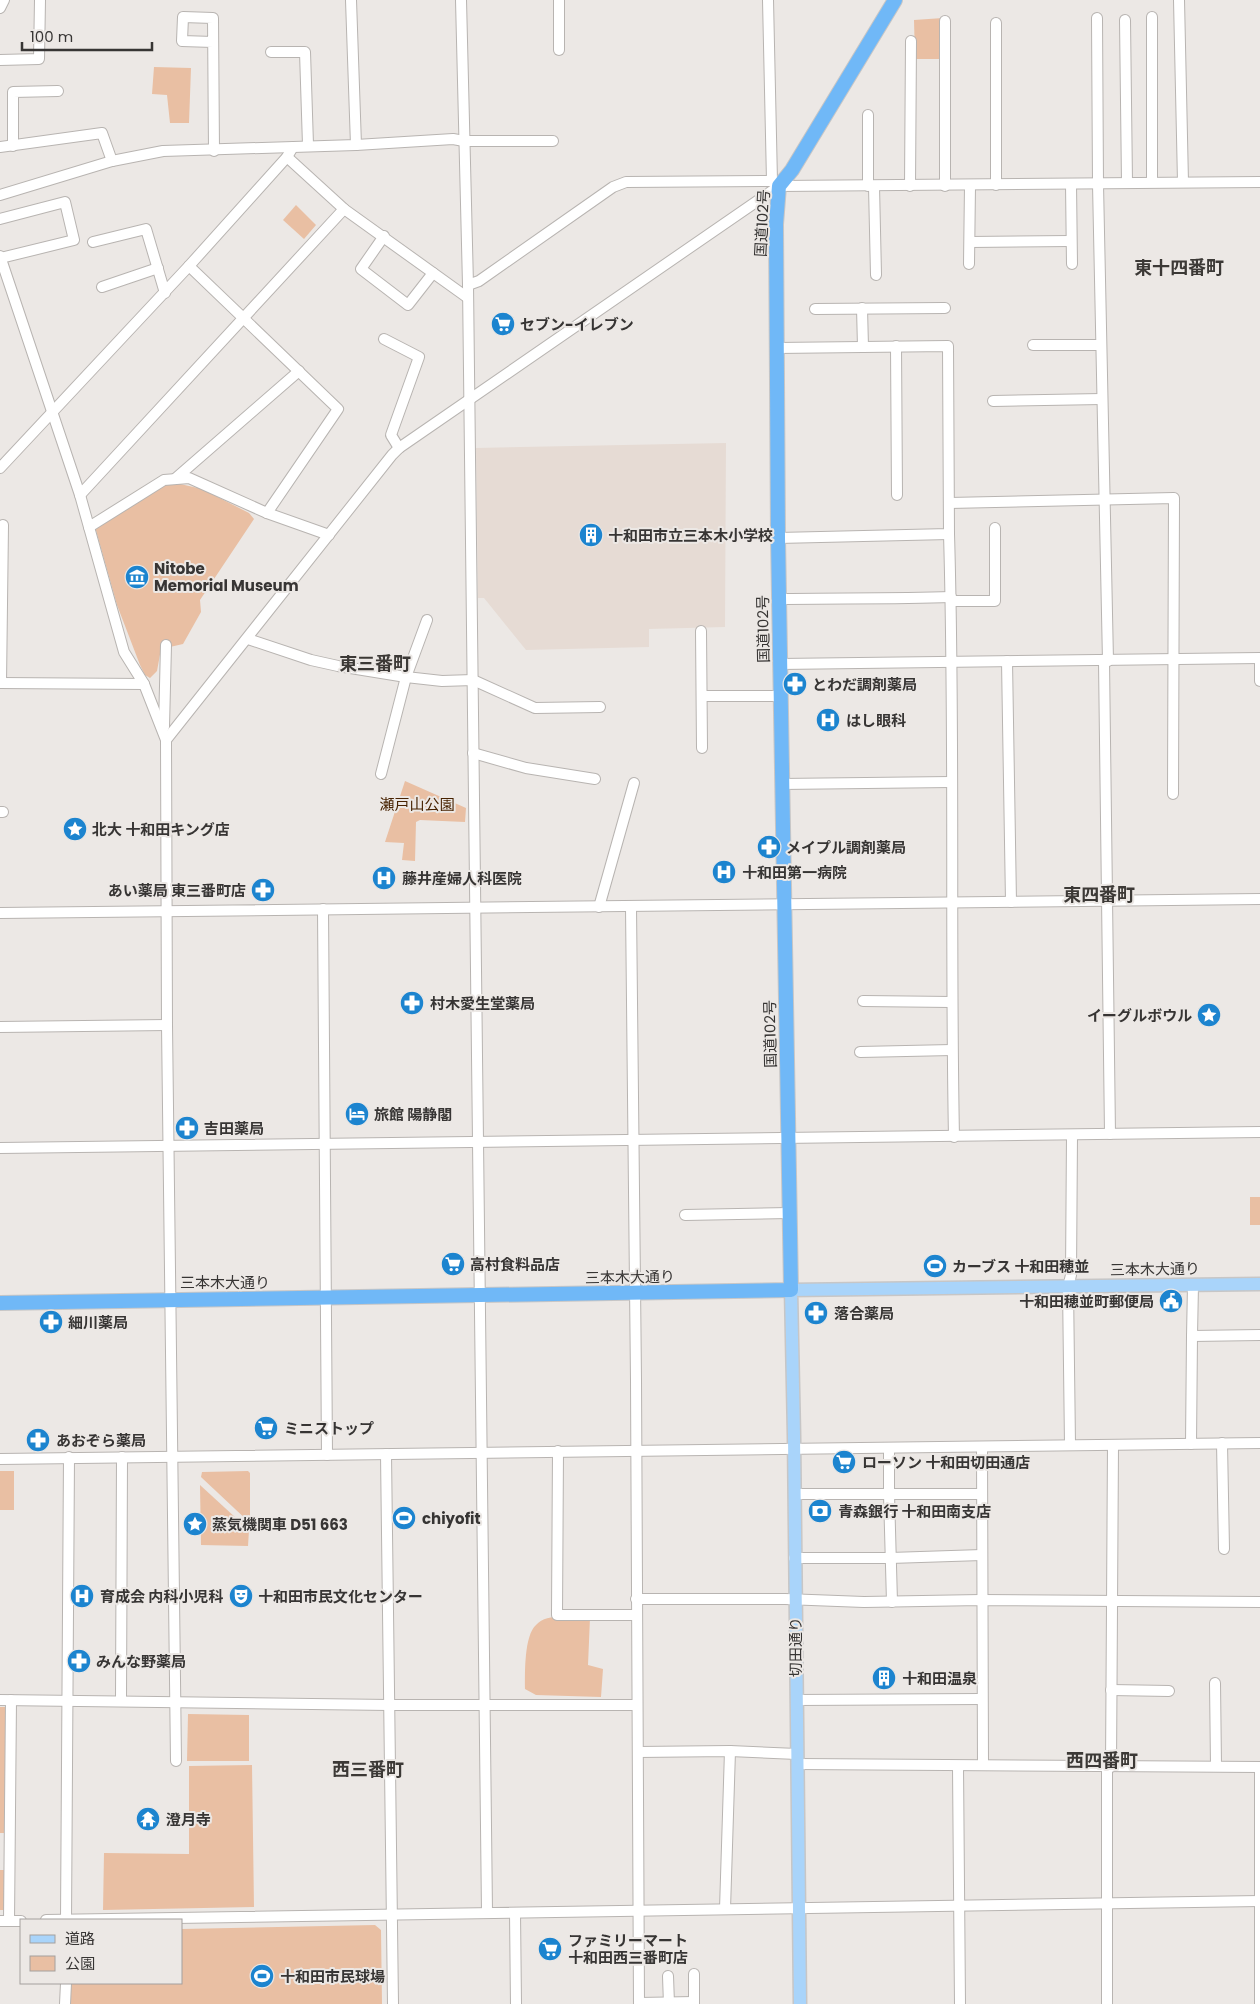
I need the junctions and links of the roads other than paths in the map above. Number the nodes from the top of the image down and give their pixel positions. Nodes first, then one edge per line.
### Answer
1 (4, 0) edge
2 (40, 0) edge
3 (351, 0) edge
4 (461, 0) edge
5 (559, 0) edge
6 (768, 0) edge
7 (894, 0) edge
8 (1179, 0) edge
9 (0, 8) edge
10 (1152, 17) dead end
11 (1097, 18) dead end
12 (1125, 20) dead end
13 (945, 21) dead end
14 (996, 23) dead end
15 (911, 41) dead end
16 (213, 42) dead end
17 (559, 50) dead end
18 (271, 52) dead end
19 (0, 60) edge
20 (58, 91) dead end
21 (868, 115) dead end
22 (464, 141) junction
23 (553, 141) dead end
24 (356, 145) junction
25 (13, 146) junction
26 (308, 146) junction
27 (0, 147) edge
28 (293, 147) junction
29 (214, 151) junction
30 (287, 157) junction
31 (112, 161) junction
32 (1152, 182) junction
33 (1183, 182) junction
34 (1260, 182) edge
35 (775, 183) junction
36 (1127, 183) junction
37 (1071, 184) junction
38 (1098, 184) junction
39 (996, 185) junction
40 (871, 186) junction
41 (910, 186) junction
42 (945, 186) junction
43 (970, 186) junction
44 (0, 195) edge
45 (344, 208) junction
46 (0, 219) edge
47 (384, 236) junction
48 (1071, 241) junction
49 (92, 242) dead end
50 (970, 242) junction
51 (0, 257) edge
52 (970, 264) dead end
53 (1072, 264) dead end
54 (189, 266) junction
55 (158, 268) junction
56 (433, 273) junction
57 (876, 275) dead end
58 (468, 285) junction
59 (102, 287) dead end
60 (164, 293) junction
61 (468, 298) junction
62 (862, 308) junction
63 (946, 308) dead end
64 (815, 309) dead end
65 (244, 317) junction
66 (384, 339) dead end
67 (1033, 345) dead end
68 (1101, 345) junction
69 (896, 346) junction
70 (863, 347) junction
71 (777, 348) junction
72 (299, 371) junction
73 (1102, 399) junction
74 (470, 400) junction
75 (993, 402) dead end
76 (52, 412) junction
77 (399, 448) junction
78 (0, 468) edge
79 (176, 478) junction
80 (80, 495) junction
81 (897, 495) dead end
82 (1104, 499) junction
83 (949, 503) junction
84 (267, 513) junction
85 (3, 525) dead end
86 (89, 527) junction
87 (995, 528) dead end
88 (949, 534) junction
89 (329, 535) junction
90 (778, 538) junction
91 (779, 599) junction
92 (951, 599) junction
93 (428, 620) dead end
94 (701, 632) dead end
95 (248, 638) junction
96 (166, 645) dead end
97 (1174, 658) junction
98 (1260, 658) edge
99 (1007, 661) junction
100 (1106, 661) junction
101 (950, 662) junction
102 (780, 664) junction
103 (406, 677) junction
104 (473, 680) junction
105 (1260, 681) edge
106 (1, 683) edge
107 (144, 684) junction
108 (702, 696) junction
109 (780, 696) junction
110 (600, 707) dead end
111 (165, 737) junction
112 (702, 748) dead end
113 (473, 753) junction
114 (381, 774) dead end
115 (595, 778) dead end
116 (951, 782) junction
117 (634, 783) dead end
118 (781, 784) junction
119 (1173, 794) dead end
120 (1260, 899) edge
121 (1107, 901) junction
122 (1011, 902) junction
123 (952, 903) junction
124 (784, 905) junction
125 (599, 907) junction
126 (631, 907) junction
127 (474, 908) junction
128 (323, 909) junction
129 (166, 911) junction
130 (0, 914) edge
131 (864, 1001) dead end
132 (951, 1002) junction
133 (167, 1025) junction
134 (0, 1026) edge
135 (952, 1050) junction
136 (860, 1052) dead end
137 (1260, 1132) edge
138 (1110, 1134) junction
139 (1072, 1135) junction
140 (954, 1137) junction
141 (788, 1138) junction
142 (634, 1140) junction
143 (478, 1142) junction
144 (324, 1144) junction
145 (169, 1146) junction
146 (0, 1148) edge
147 (789, 1213) junction
148 (685, 1214) dead end
149 (1260, 1284) edge
150 (1194, 1285) junction
151 (1068, 1287) junction
152 (791, 1290) junction
153 (636, 1294) junction
154 (479, 1296) junction
155 (326, 1298) junction
156 (171, 1299) junction
157 (0, 1303) edge
158 (1260, 1335) edge
159 (1192, 1336) junction
160 (1260, 1443) edge
161 (1191, 1444) junction
162 (1222, 1444) junction
163 (1070, 1445) junction
164 (1113, 1445) junction
165 (889, 1448) junction
166 (982, 1448) junction
167 (637, 1449) junction
168 (794, 1449) junction
169 (558, 1451) junction
170 (480, 1453) junction
171 (386, 1454) junction
172 (327, 1455) junction
173 (172, 1456) junction
174 (69, 1457) junction
175 (122, 1457) junction
176 (0, 1459) edge
177 (794, 1494) junction
178 (889, 1494) junction
179 (982, 1494) junction
180 (1224, 1550) dead end
181 (982, 1555) junction
182 (794, 1558) junction
183 (890, 1558) junction
184 (636, 1598) junction
185 (795, 1600) junction
186 (981, 1600) junction
187 (1112, 1600) junction
188 (892, 1602) junction
189 (1260, 1602) edge
190 (636, 1615) junction
191 (1215, 1684) dead end
192 (1111, 1690) junction
193 (1169, 1691) dead end
194 (982, 1699) junction
195 (5, 1700) edge
196 (68, 1700) junction
197 (796, 1700) junction
198 (121, 1701) junction
199 (176, 1701) junction
200 (389, 1704) junction
201 (484, 1705) junction
202 (637, 1705) junction
203 (730, 1751) junction
204 (638, 1752) junction
205 (797, 1759) junction
206 (176, 1761) dead end
207 (983, 1765) junction
208 (958, 1766) junction
209 (1216, 1766) junction
210 (1109, 1767) junction
211 (1260, 1767) edge
212 (1260, 1901) edge
213 (1107, 1903) junction
214 (960, 1905) junction
215 (799, 1908) junction
216 (639, 1909) junction
217 (725, 1909) junction
218 (487, 1912) junction
219 (515, 1913) junction
220 (392, 1915) junction
221 (66, 1919) edge
222 (131, 1919) edge
223 (4, 1921) edge
224 (20, 1921) edge
225 (694, 1974) dead end
226 (668, 1976) dead end
227 (66, 1984) edge
228 (669, 2003) edge
229 (694, 2003) edge
230 (66, 2004) edge
231 (393, 2004) edge
232 (516, 2004) edge
233 (638, 2004) edge
234 (800, 2004) edge
235 (960, 2004) edge
236 (1107, 2004) edge
237 (1260, 2004) edge

1 - 9 street
2 - 19 street
3 - 24 street
4 - 22 street
5 - 17 street
6 - 35 street
7 - 35 highway, 国道102号
8 - 33 street
10 - 32 street
11 - 38 street
12 - 36 street
13 - 42 street
14 - 39 street
15 - 41 street
16 - 29 street
18 - 26 street
20 - 25 street
21 - 40 street
22 - 23 street
22 - 24 street
22 - 58 street
24 - 26 street
25 - 27 street
25 - 31 street
26 - 28 street
28 - 29 street
28 - 30 street
29 - 31 street
30 - 45 street
30 - 54 street
31 - 44 street
32 - 33 street
32 - 36 street
33 - 34 street
35 - 40 street
35 - 58 street
35 - 71 highway, 国道102号
35 - 74 street
36 - 38 street
37 - 38 street
37 - 39 street
37 - 48 street
38 - 68 street
39 - 43 street
40 - 41 street
40 - 57 street
41 - 42 street
42 - 43 street
43 - 50 street
45 - 47 street
45 - 65 street
46 - 51 street
47 - 56 street
47 - 56 street
48 - 50 street
48 - 53 street
49 - 55 street
50 - 52 street
51 - 76 street
54 - 60 street
54 - 65 street
55 - 59 street
55 - 60 street
56 - 61 street
58 - 61 street
60 - 76 street
61 - 74 street
62 - 63 street
62 - 64 street
62 - 70 street
65 - 72 street
65 - 80 street
66 - 77 street
67 - 68 street
68 - 73 street
69 - 70 street
69 - 81 street
69 - 83 street
70 - 71 street
71 - 90 highway, 国道102号
72 - 79 street
72 - 84 street
73 - 75 street
73 - 82 street
74 - 77 street
74 - 104 street
76 - 78 street
76 - 80 street
77 - 89 street
79 - 84 street
79 - 86 street
80 - 86 street
82 - 83 street
82 - 97 street
82 - 100 street
83 - 88 street
84 - 89 street
85 - 106 street
86 - 107 street
87 - 92 street
88 - 90 street
88 - 92 street
89 - 95 street
90 - 91 highway, 国道102号
91 - 92 street
91 - 102 highway, 国道102号
92 - 101 street
93 - 103 street
94 - 108 street
95 - 103 street
95 - 111 street
96 - 111 street
97 - 98 street
97 - 100 street
97 - 119 street
98 - 105 street
99 - 100 street
99 - 101 street
99 - 122 street
100 - 121 street
101 - 102 street
101 - 116 street
102 - 109 highway, 国道102号
103 - 104 street
103 - 114 street
104 - 110 street
104 - 113 street
106 - 107 street
107 - 111 street
108 - 109 street
108 - 112 street
109 - 118 highway, 国道102号
111 - 129 street
113 - 115 street
113 - 127 street
116 - 118 street
116 - 123 street
117 - 125 street
118 - 124 highway, 国道102号
120 - 121 street
121 - 122 street
121 - 138 street
122 - 123 street
123 - 124 street
123 - 132 street
124 - 126 street
124 - 141 highway, 国道102号
125 - 126 street
125 - 127 street
126 - 142 street
127 - 128 street
127 - 143 street
128 - 129 street
128 - 144 street
129 - 130 street
129 - 133 street
131 - 132 street
132 - 135 street
133 - 134 street
133 - 145 street
135 - 136 street
135 - 140 street
137 - 138 street
138 - 139 street
139 - 140 street
139 - 151 street
140 - 141 street
141 - 142 street
141 - 147 highway, 国道102号
142 - 143 street
142 - 153 street
143 - 144 street
143 - 154 street
144 - 145 street
144 - 155 street
145 - 146 street
145 - 156 street
147 - 148 street
147 - 152 highway, 国道102号
149 - 150 main road, 三本木大通り
150 - 151 main road, 三本木大通り
150 - 159 street
151 - 152 main road, 三本木大通り
151 - 163 street
152 - 153 highway, 三本木大通り
152 - 168 main road, 切田通り
153 - 154 highway, 三本木大通り
153 - 167 street
154 - 155 highway, 三本木大通り
154 - 170 street
155 - 156 highway, 三本木大通り
155 - 172 street
156 - 157 highway, 三本木大通り
156 - 173 street
158 - 159 street
159 - 161 street
160 - 162 street
161 - 162 street
161 - 164 street
162 - 180 street
163 - 164 street
163 - 166 street
164 - 187 street
165 - 166 street
165 - 168 street
165 - 178 street
166 - 179 street
167 - 168 street
167 - 169 street
167 - 184 street
168 - 177 main road, 切田通り
169 - 170 street
169 - 190 street
170 - 171 street
170 - 201 street
171 - 172 street
171 - 200 street
172 - 173 street
173 - 175 street
173 - 199 street
174 - 175 street
174 - 176 street
174 - 196 street
175 - 198 street
177 - 178 street
177 - 182 main road, 切田通り
178 - 179 street
178 - 183 street
179 - 181 street
181 - 183 street
181 - 186 street
182 - 183 street
182 - 185 main road, 切田通り
183 - 188 street
184 - 185 street
184 - 190 street
185 - 188 street
185 - 197 main road, 切田通り
186 - 187 street
186 - 188 street
186 - 194 street
187 - 189 street
187 - 192 street
190 - 202 street
191 - 209 street
192 - 193 street
192 - 210 street
194 - 197 street
194 - 207 street
195 - 196 street
195 - 223 street
196 - 198 street
196 - 221 street
197 - 205 main road, 切田通り
198 - 199 street
199 - 200 street
199 - 206 street
200 - 201 street
200 - 220 street
201 - 202 street
201 - 218 street
202 - 204 street
203 - 204 street
203 - 205 street
203 - 217 street
204 - 216 street
205 - 208 street
205 - 215 main road, 切田通り
207 - 208 street
207 - 210 street
208 - 214 street
209 - 210 street
209 - 211 street
210 - 213 street
211 - 212 street
212 - 213 street
212 - 237 street
213 - 214 street
213 - 236 street
214 - 215 street
214 - 235 street
215 - 217 street
215 - 234 main road, 切田通り
216 - 217 street
216 - 219 street
216 - 233 street
218 - 219 street
218 - 220 street
219 - 232 street
220 - 222 street
220 - 231 street
223 - 224 street
225 - 229 street
226 - 228 street
227 - 230 street
228 - 229 street
228 - 233 street

